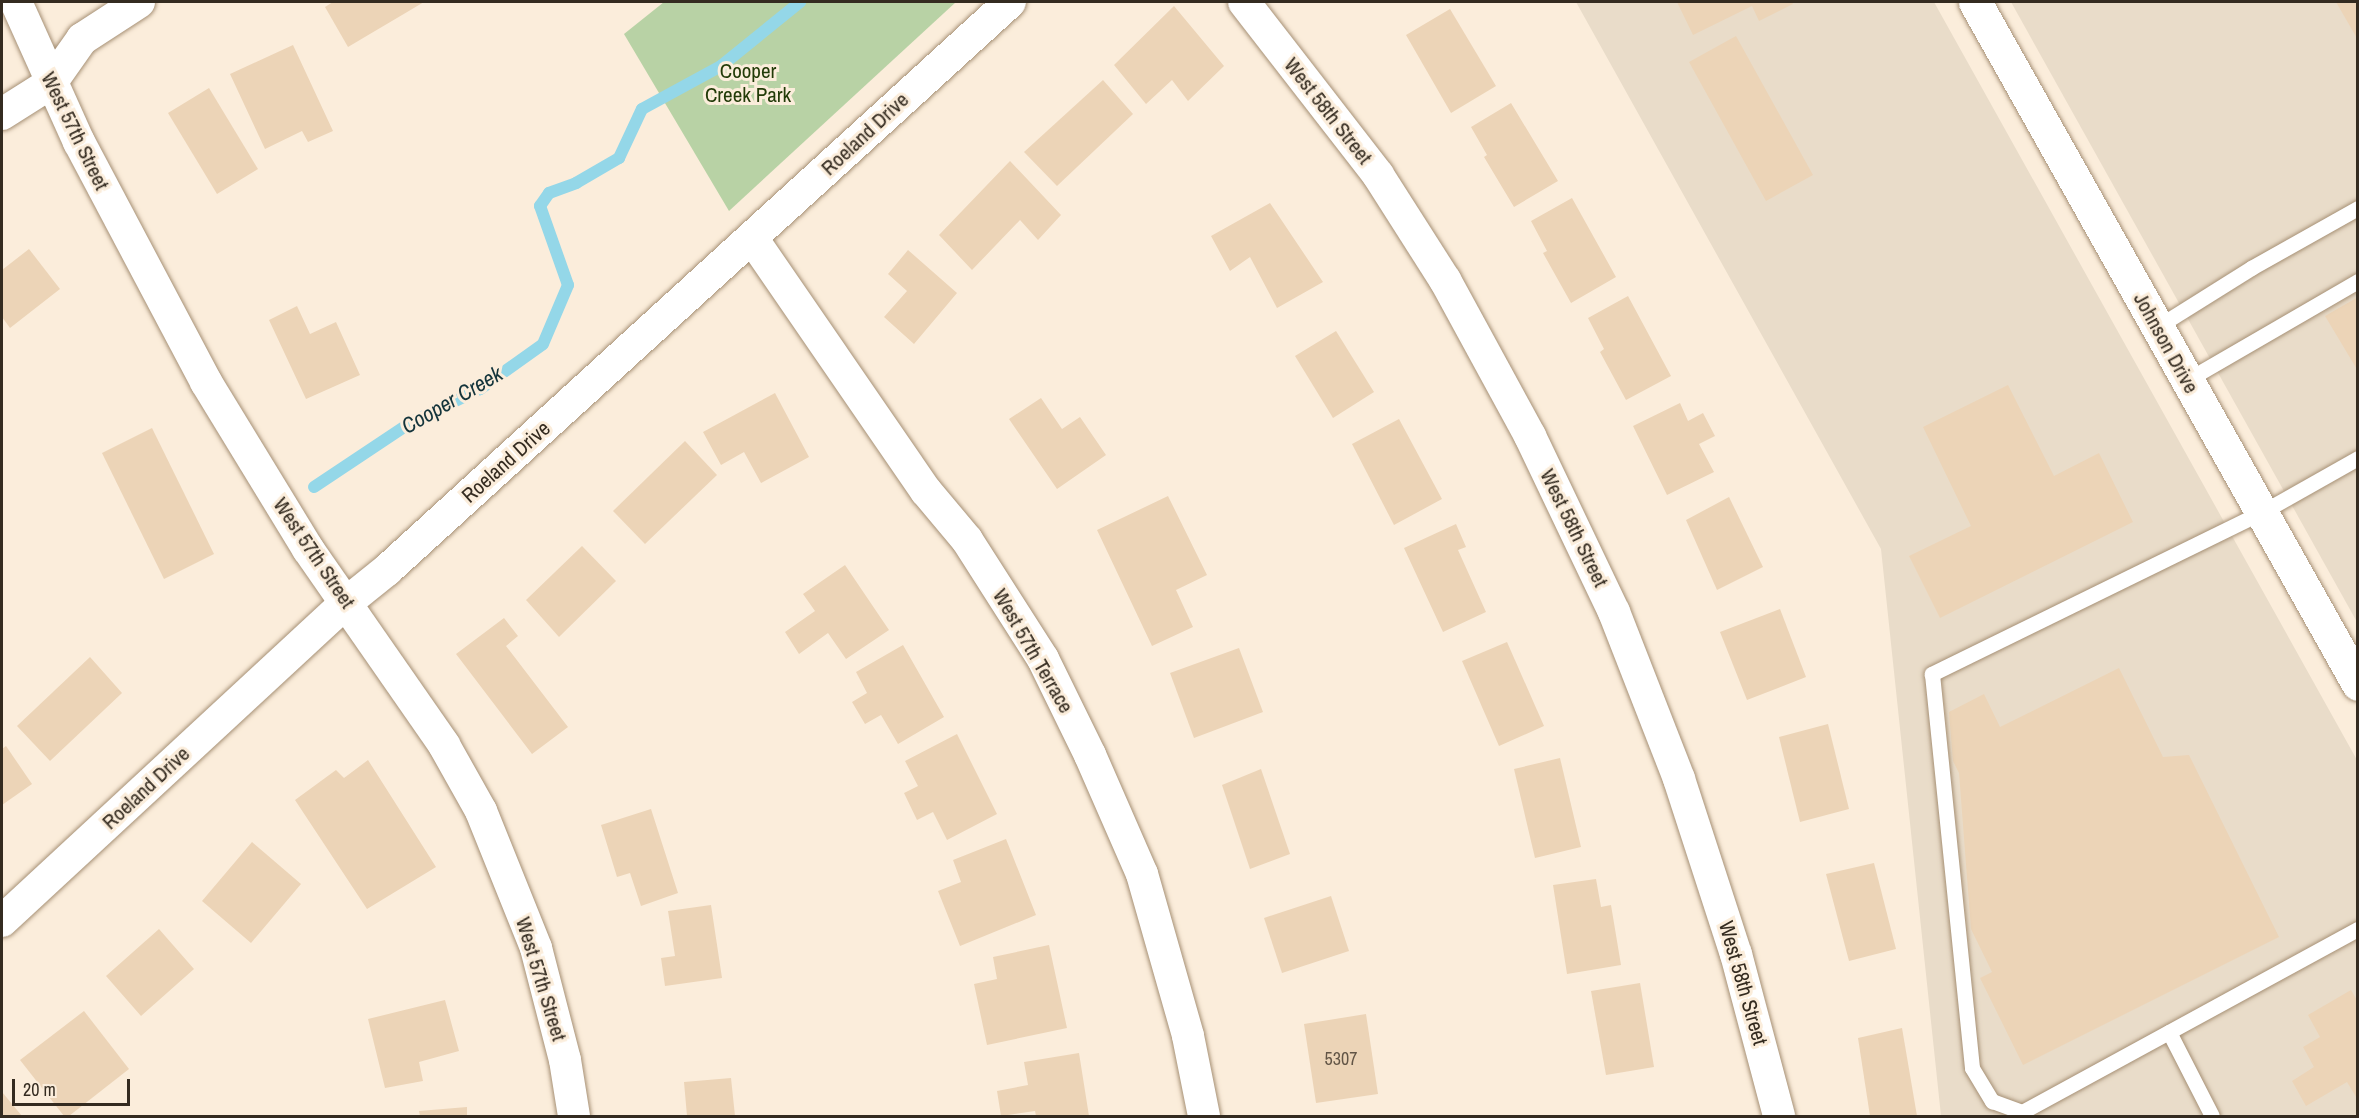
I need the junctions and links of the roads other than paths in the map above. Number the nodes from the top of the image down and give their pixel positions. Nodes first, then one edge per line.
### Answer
1 (16, 2) edge
2 (139, 2) edge
3 (1010, 2) edge
4 (1244, 2) edge
5 (1975, 2) edge
6 (51, 83) junction
7 (2, 114) edge
8 (2358, 208) edge
9 (752, 238) junction
10 (2358, 282) edge
11 (2157, 327) junction
12 (2187, 380) junction
13 (2358, 458) edge
14 (2262, 512) junction
15 (346, 603) junction
16 (2358, 684) edge
17 (2, 921) edge
18 (2358, 929) edge
19 (2169, 1032) junction
20 (574, 1116) edge
21 (1204, 1116) edge
22 (1779, 1116) edge
23 (2212, 1116) edge

1 - 6 street, West 57th Street
2 - 6 street
3 - 9 street, Roeland Drive
4 - 22 street, West 58th Street
5 - 11 main road, Johnson Drive
6 - 7 street
6 - 15 street, West 57th Street
8 - 11 lane
9 - 15 street, Roeland Drive
9 - 21 street, West 57th Terrace
10 - 12 lane
11 - 12 main road, Johnson Drive
12 - 14 main road, Johnson Drive
13 - 14 lane
14 - 16 main road, Johnson Drive
14 - 19 lane
15 - 17 street, Roeland Drive
15 - 20 street, West 57th Street
18 - 19 lane
19 - 23 lane

